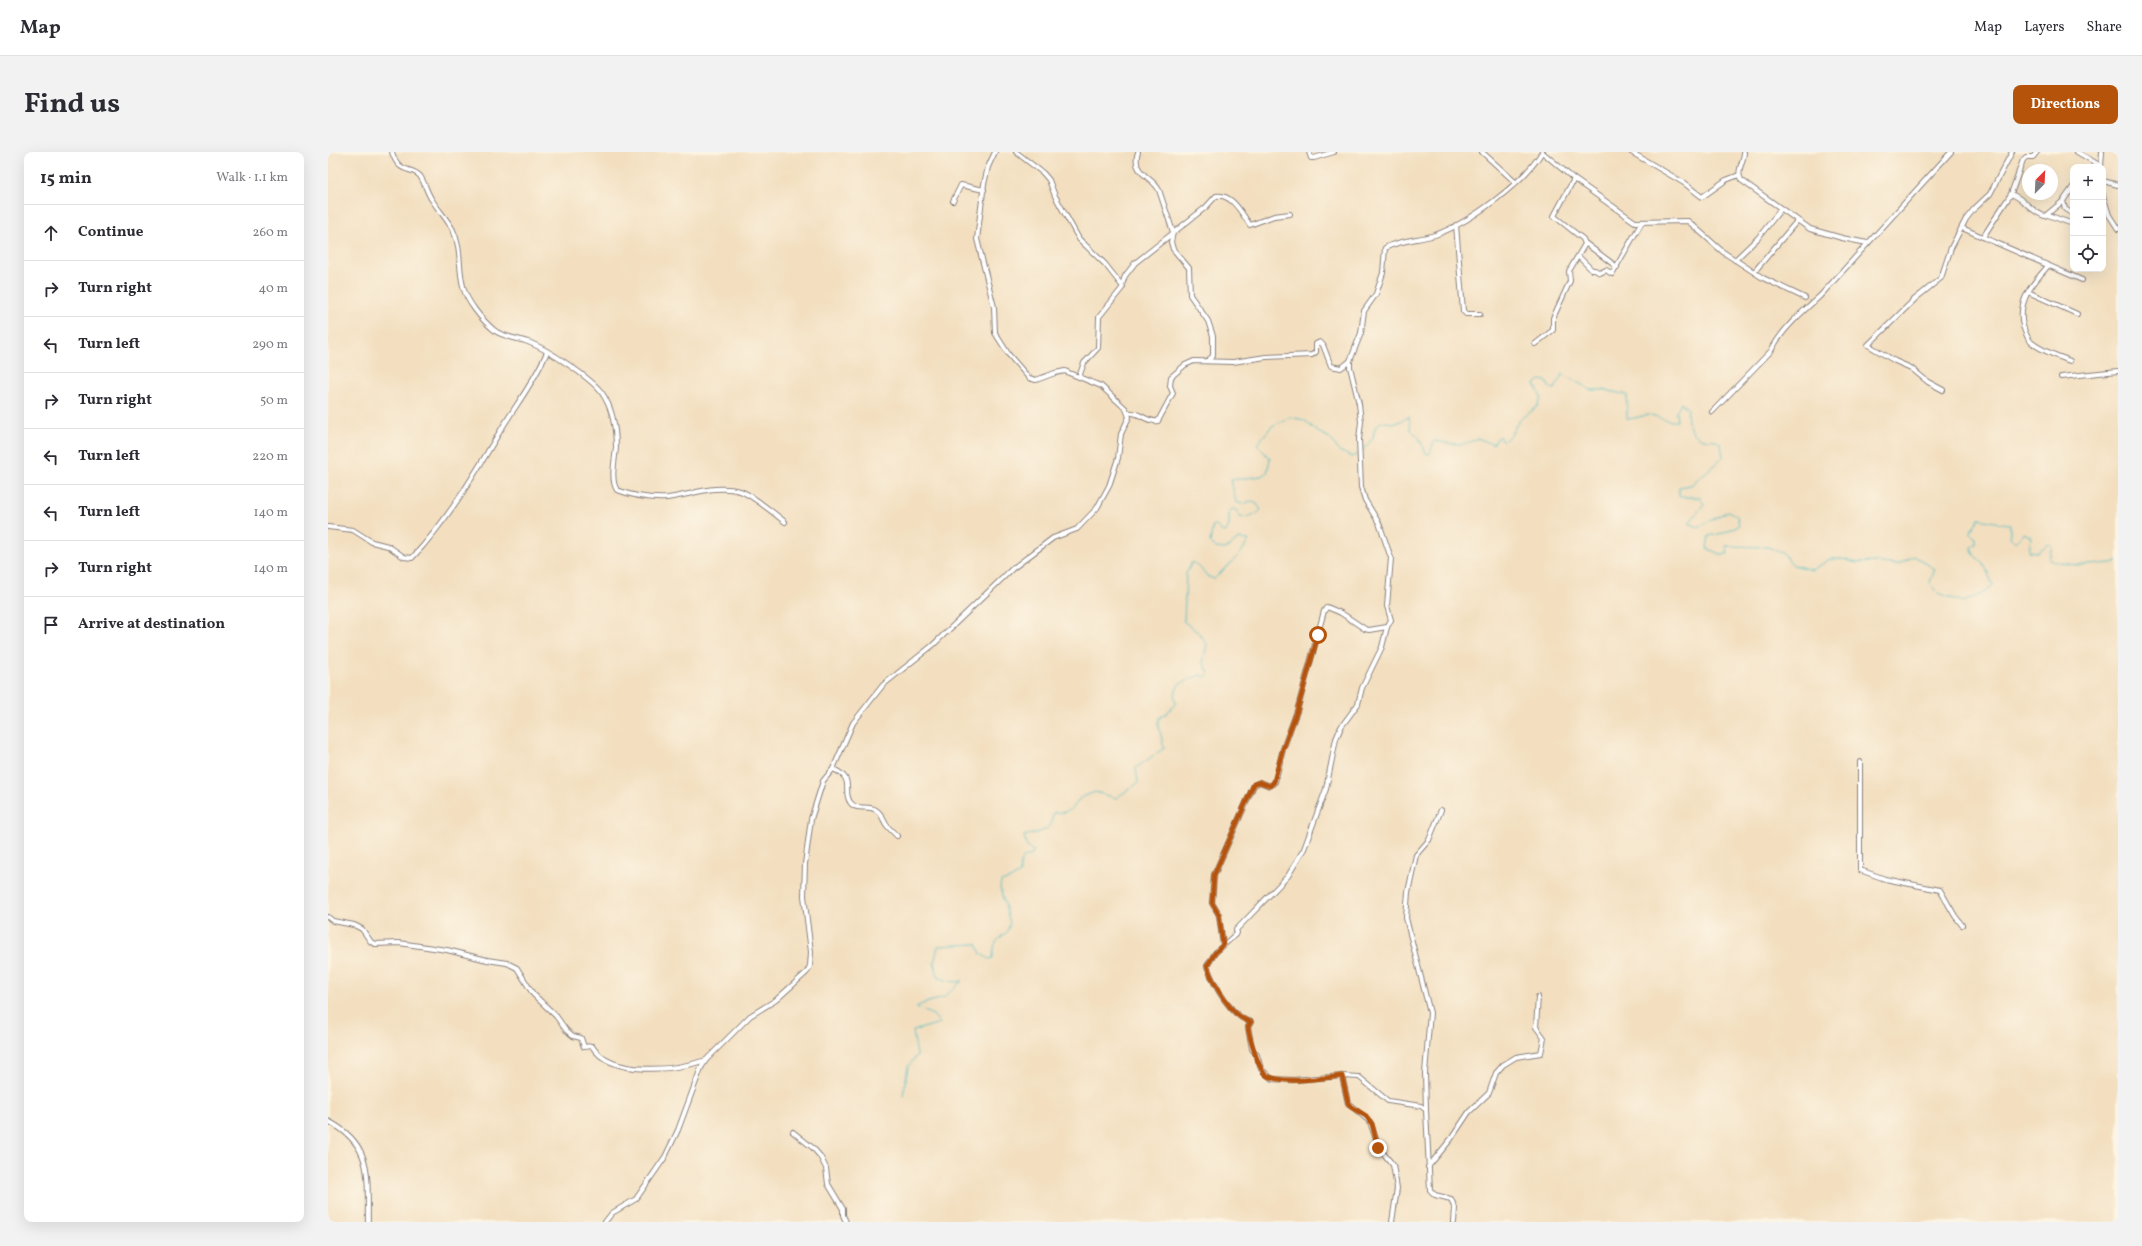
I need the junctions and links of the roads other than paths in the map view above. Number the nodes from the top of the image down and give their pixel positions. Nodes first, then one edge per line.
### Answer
1 (392, 152) edge
2 (995, 152) edge
3 (1016, 152) edge
4 (1138, 152) edge
5 (1309, 152) edge
6 (1334, 152) edge
7 (1482, 152) edge
8 (1542, 152) edge
9 (1631, 152) edge
10 (1744, 152) edge
11 (1951, 152) edge
12 (2012, 152) edge
13 (2037, 152) edge
14 (2077, 152) edge
15 (2102, 152) edge
16 (2093, 164) edge
17 (2101, 164) edge
18 (1739, 175) junction
19 (1574, 179) junction
20 (1515, 182) junction
21 (2106, 182) edge
22 (2118, 185) edge
23 (984, 190) junction
24 (2070, 191) edge
25 (2011, 194) junction
26 (2063, 200) junction
27 (2104, 200) edge
28 (952, 201) dead end
29 (1781, 209) junction
30 (2070, 212) edge
31 (1290, 214) dead end
32 (2048, 215) junction
33 (1797, 221) junction
34 (1642, 222) junction
35 (2070, 223) edge
36 (1456, 225) junction
37 (1962, 228) junction
38 (2118, 229) edge
39 (1173, 232) junction
40 (1983, 237) junction
41 (1585, 243) junction
42 (1867, 243) junction
43 (1579, 257) junction
44 (1735, 260) junction
45 (2048, 266) junction
46 (1617, 267) junction
47 (1754, 272) junction
48 (2082, 280) dead end
49 (1122, 285) junction
50 (2028, 292) junction
51 (1805, 298) dead end
52 (1480, 314) dead end
53 (2077, 314) dead end
54 (1535, 344) dead end
55 (547, 352) junction
56 (1213, 356) junction
57 (1350, 361) junction
58 (2070, 361) dead end
59 (1206, 362) junction
60 (1219, 362) junction
61 (2118, 371) edge
62 (1079, 377) junction
63 (2062, 377) dead end
64 (1943, 390) dead end
65 (1128, 412) junction
66 (1712, 412) dead end
67 (785, 522) dead end
68 (328, 527) edge
69 (1387, 627) junction
70 (1860, 762) dead end
71 (833, 769) junction
72 (1441, 810) dead end
73 (897, 836) dead end
74 (328, 917) edge
75 (1962, 924) dead end
76 (1223, 945) junction
77 (1538, 997) dead end
78 (706, 1060) junction
79 (1342, 1076) junction
80 (1426, 1110) junction
81 (328, 1121) edge
82 (793, 1132) dead end
83 (1428, 1167) junction
84 (368, 1222) edge
85 (605, 1222) edge
86 (846, 1222) edge
87 (1392, 1222) edge
88 (1454, 1222) edge

1 - 55 street
2 - 23 street
3 - 49 street
4 - 39 street
5 - 6 street
7 - 20 street
8 - 19 street
8 - 20 street
9 - 18 street
10 - 18 street
11 - 42 street
12 - 37 street
13 - 25 street
14 - 16 street
15 - 17 street
18 - 29 street
19 - 34 street
19 - 41 street
20 - 36 street
21 - 22 street
23 - 28 street
23 - 62 street
24 - 26 street
25 - 32 street
25 - 40 street
26 - 30 street
26 - 32 street
27 - 38 street
29 - 33 street
29 - 44 street
31 - 39 street
32 - 35 street
33 - 42 street
33 - 47 street
34 - 44 street
34 - 46 street
36 - 52 street
36 - 57 street
37 - 40 street
37 - 64 street
39 - 49 street
39 - 56 street
40 - 45 street
41 - 43 street
41 - 46 street
42 - 66 street
43 - 46 street
43 - 54 street
44 - 47 street
45 - 48 street
45 - 50 street
47 - 51 street
49 - 62 street
50 - 53 street
50 - 58 street
55 - 67 street
55 - 68 street
56 - 59 street
56 - 60 street
57 - 60 street
57 - 69 street
59 - 60 street
59 - 65 street
61 - 63 street
62 - 65 street
65 - 71 street
69 - 76 street
69 - 76 street
70 - 75 street
71 - 73 street
71 - 78 street
72 - 80 street
74 - 78 street
76 - 79 street
77 - 83 street
78 - 85 street
79 - 80 street
79 - 87 street
80 - 83 street
81 - 84 street
82 - 86 street
83 - 88 street

